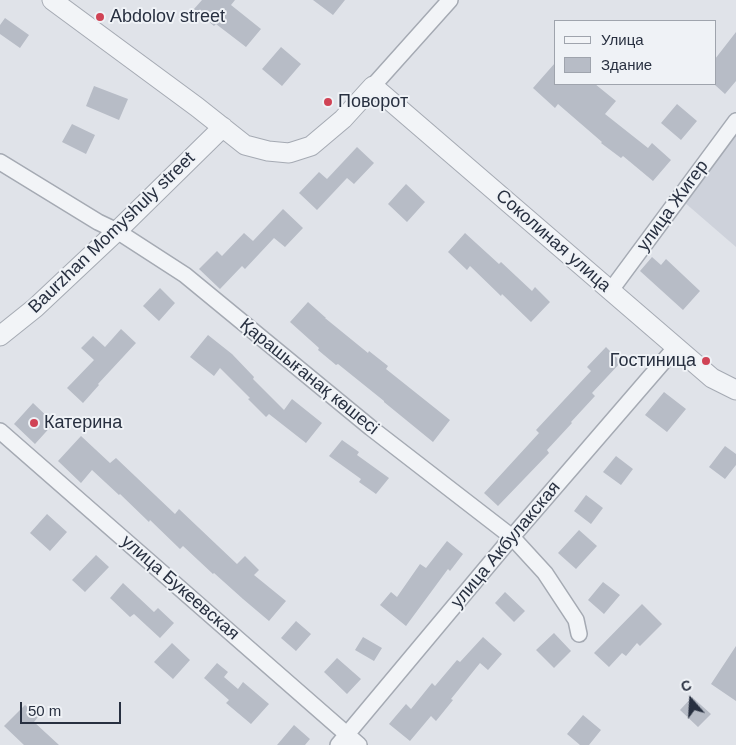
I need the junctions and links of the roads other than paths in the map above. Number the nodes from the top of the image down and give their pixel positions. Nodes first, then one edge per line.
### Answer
1 (52, 0) edge
2 (450, 0) edge
3 (373, 86) junction
4 (736, 121) edge
5 (223, 127) junction
6 (0, 162) edge
7 (116, 231) junction
8 (611, 290) junction
9 (0, 336) edge
10 (676, 347) junction
11 (736, 390) edge
12 (0, 431) edge
13 (512, 537) junction
14 (579, 634) dead end
15 (342, 740) edge
16 (359, 745) edge

1 - 5 street
2 - 3 street
3 - 5 street
3 - 8 street, Соколиная улица
4 - 8 street, улица Жигер
5 - 7 street, Baurzhan Momyshuly street
6 - 7 street, Қарашығанақ көшесі
7 - 9 street, Baurzhan Momyshuly street
7 - 13 street, Қарашығанақ көшесі
8 - 10 street, Соколиная улица
10 - 11 street, Соколиная улица
10 - 13 street, улица Акбулакская
12 - 15 street, улица Букеевская
13 - 14 street, Қарашығанақ көшесі
13 - 15 street, улица Акбулакская
15 - 16 street, улица Букеевская

